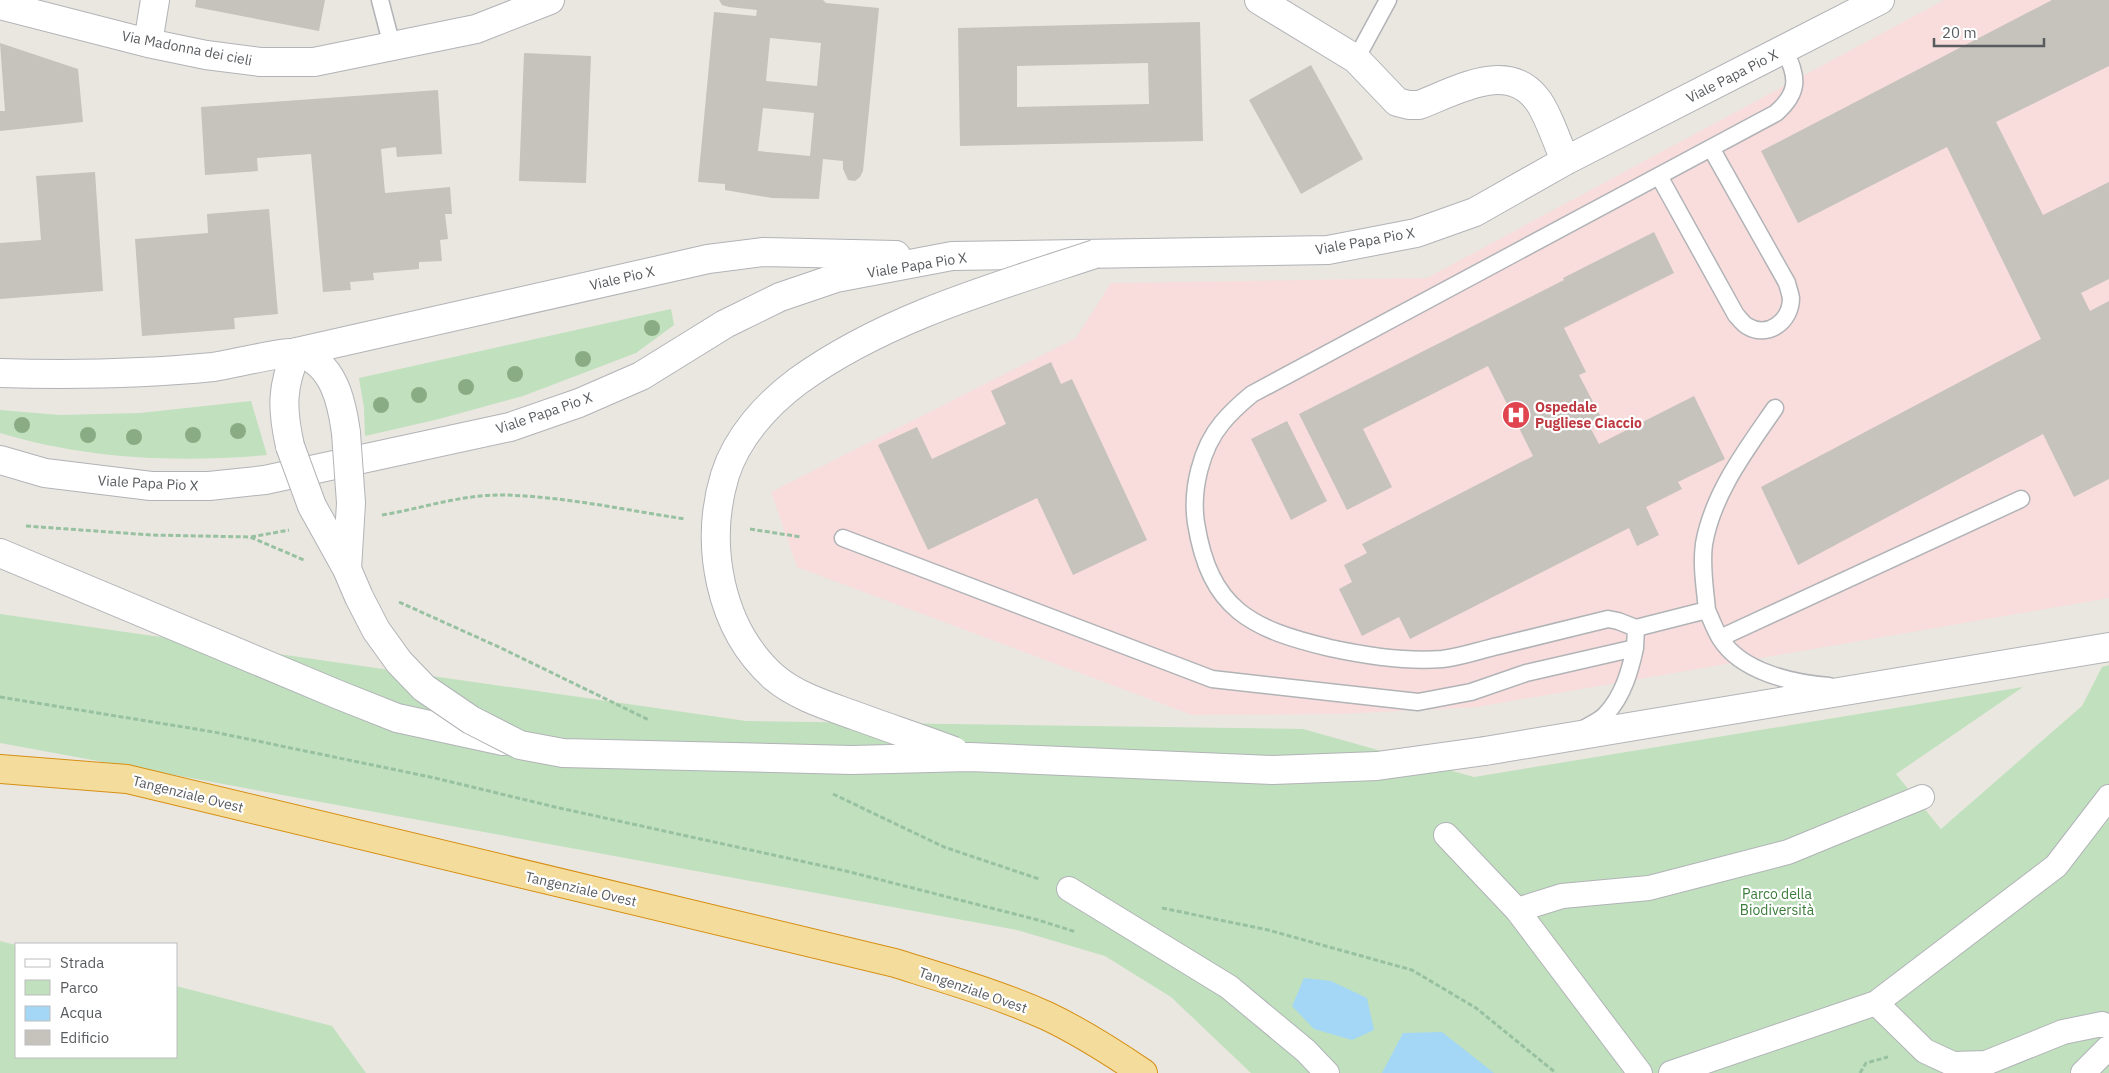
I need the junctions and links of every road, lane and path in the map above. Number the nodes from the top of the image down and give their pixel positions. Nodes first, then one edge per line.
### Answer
1 (155, 0) edge
2 (380, 0) edge
3 (550, 0) edge
4 (1259, 0) edge
5 (1388, 0) edge
6 (1880, 0) edge
7 (0, 5) edge
8 (148, 43) junction
9 (392, 46) junction
10 (1784, 49) junction
11 (1356, 60) junction
12 (1711, 148) junction
13 (1565, 161) junction
14 (1659, 176) junction
15 (1095, 254) junction
16 (952, 256) junction
17 (297, 352) junction
18 (0, 373) edge
19 (1774, 408) dead end
20 (0, 460) edge
21 (2021, 499) dead end
22 (374, 517) dead end
23 (688, 520) dead end
24 (745, 528) dead end
25 (298, 529) dead end
26 (250, 537) dead end
27 (801, 537) dead end
28 (842, 538) dead end
29 (0, 552) edge
30 (347, 569) junction
31 (1707, 610) junction
32 (1636, 628) junction
33 (1720, 638) junction
34 (2109, 647) edge
35 (1635, 648) junction
36 (1859, 688) junction
37 (0, 698) edge
38 (1572, 736) junction
39 (520, 744) junction
40 (970, 757) junction
41 (0, 769) edge
42 (1922, 797) dead end
43 (2109, 797) edge
44 (1446, 835) dead end
45 (1069, 889) dead end
46 (1517, 910) junction
47 (1082, 934) dead end
48 (1876, 1003) junction
49 (2109, 1027) edge
50 (2109, 1047) edge
51 (1143, 1073) edge
52 (1327, 1073) edge
53 (1640, 1073) edge
54 (1671, 1073) edge
55 (2083, 1073) edge

1 - 8 street
2 - 9 lane
3 - 9 street, Via Madonna dei cieli
4 - 11 street
5 - 11 lane
6 - 10 street, Viale Papa Pio X
7 - 8 street, Via Madonna dei cieli
8 - 9 street, Via Madonna dei cieli
10 - 12 lane
10 - 13 street, Viale Papa Pio X
11 - 13 street
12 - 14 lane
12 - 14 lane
13 - 15 street, Viale Papa Pio X
14 - 32 lane
15 - 16 street, Viale Papa Pio X
15 - 40 street, bridge
16 - 17 street, Viale Pio X
16 - 20 street, Viale Papa Pio X
17 - 18 street, Viale Pio X
17 - 30 street, bridge
17 - 30 street, bridge
19 - 31 lane
21 - 33 lane
22 - 23 path
24 - 27 path
25 - 26 path
28 - 35 lane
29 - 39 street, bridge
30 - 39 street, bridge
31 - 32 lane
31 - 33 lane
32 - 35 lane
33 - 36 lane
34 - 36 street
35 - 38 lane
36 - 38 street
37 - 47 path
38 - 40 street, bridge
39 - 40 street, bridge
41 - 51 highway, Tangenziale Ovest
42 - 46 street
43 - 48 street
44 - 46 street
45 - 52 street
46 - 53 street
48 - 49 street
48 - 54 street
50 - 55 street

